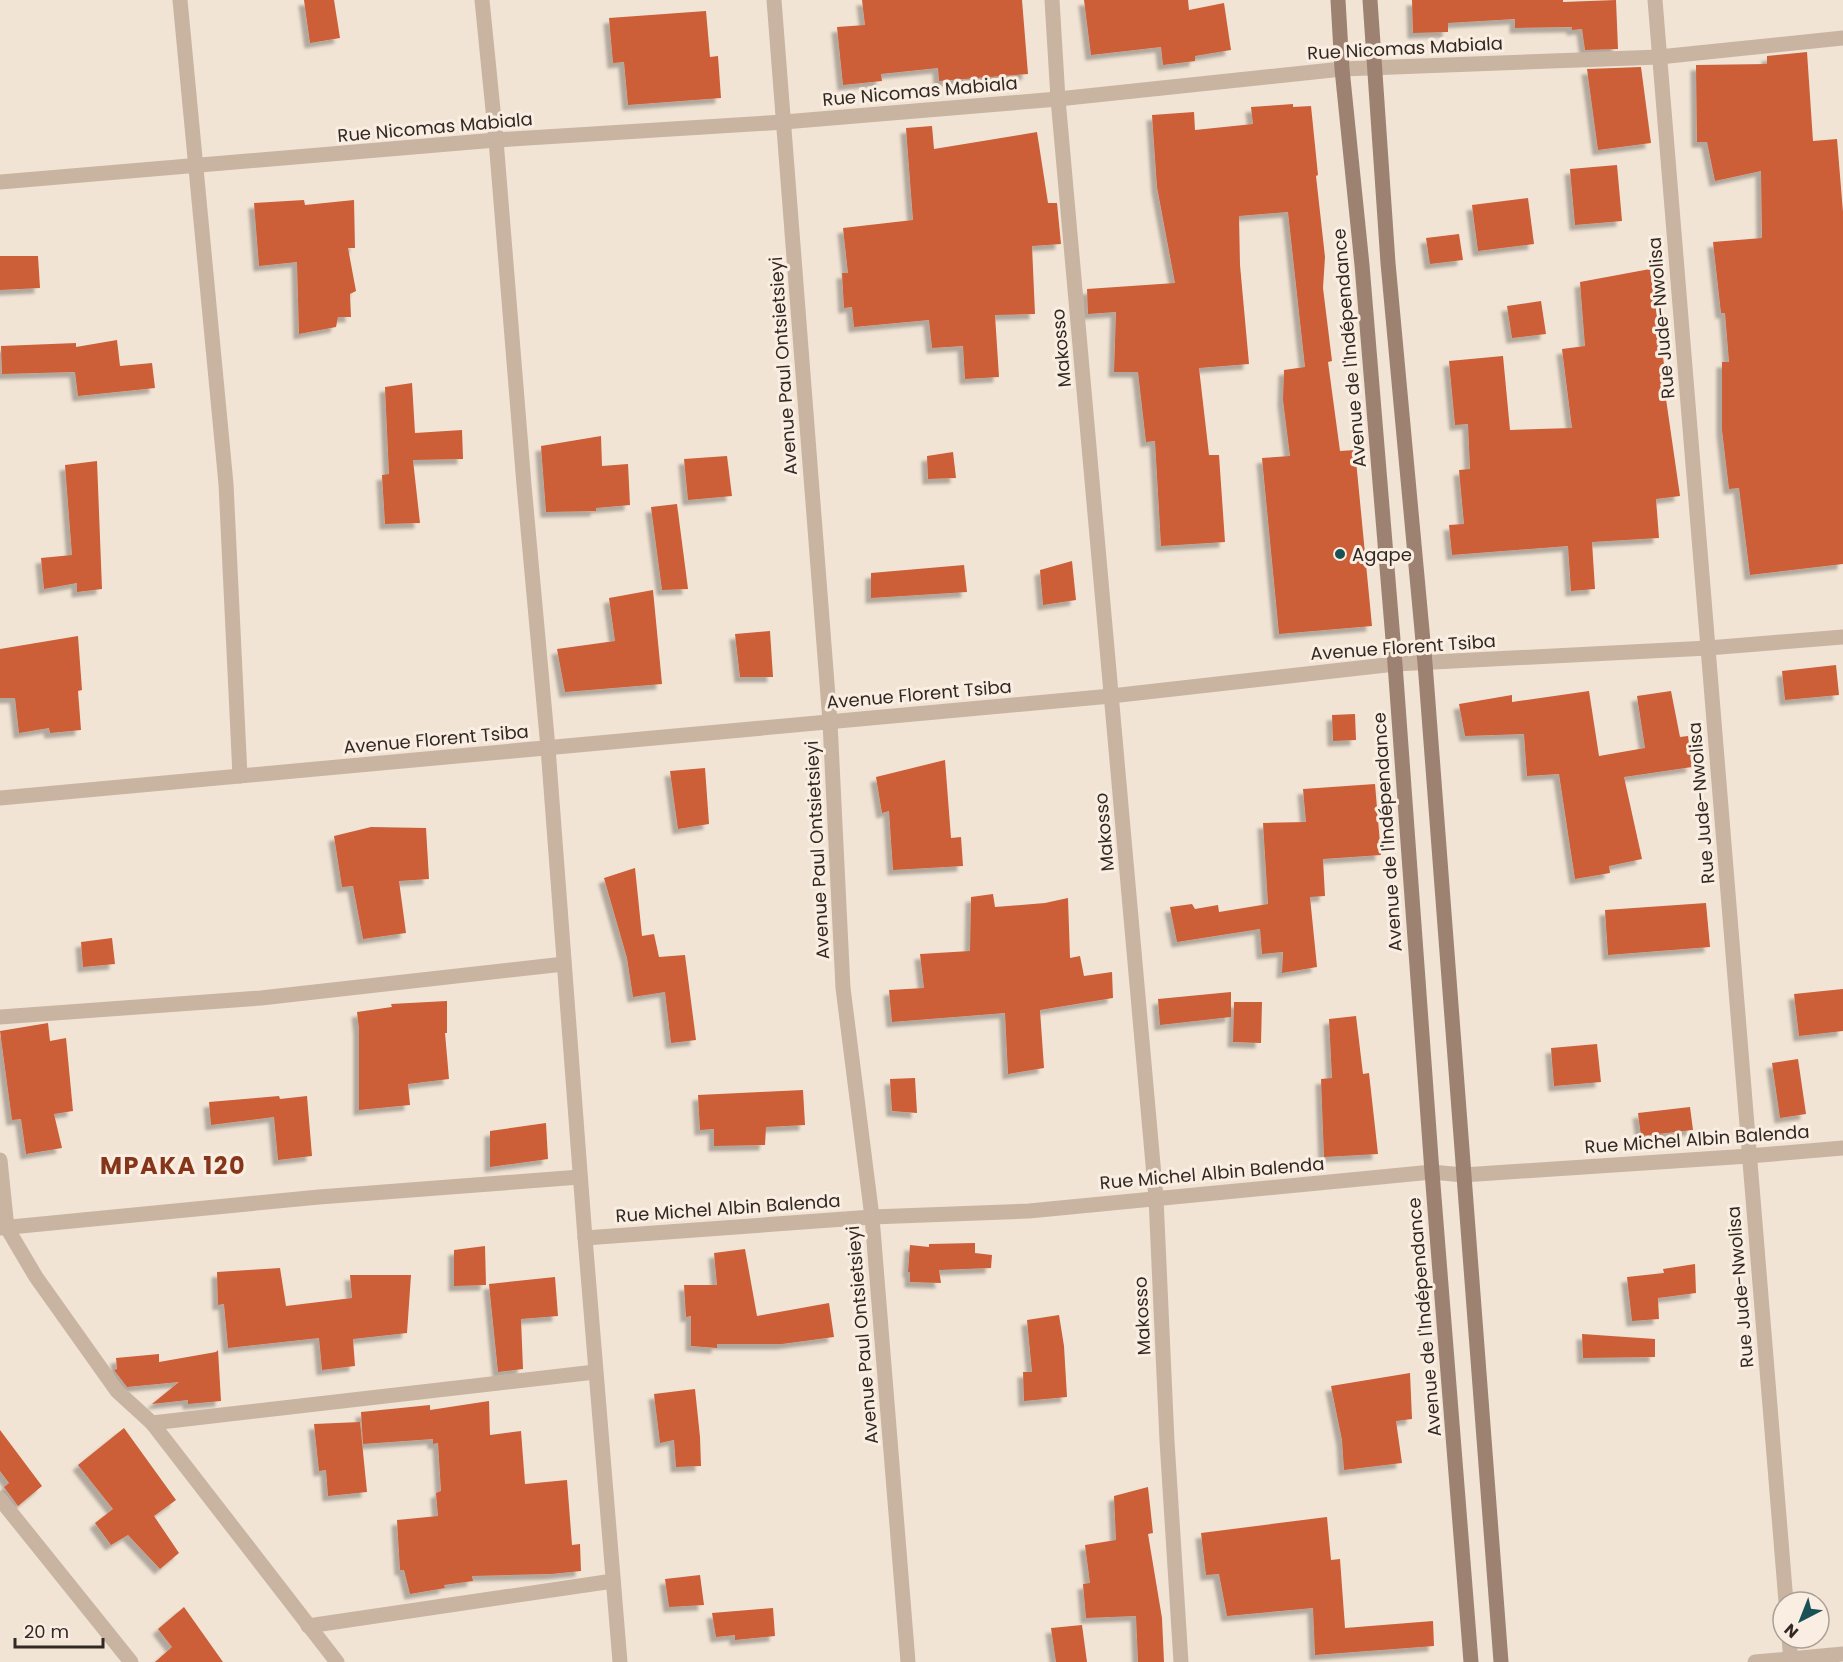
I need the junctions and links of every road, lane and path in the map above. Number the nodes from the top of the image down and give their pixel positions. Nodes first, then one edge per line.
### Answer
1 (180, 0) edge
2 (482, 0) edge
3 (774, 0) edge
4 (1052, 0) edge
5 (1338, 0) edge
6 (1370, 0) edge
7 (1655, 0) edge
8 (1843, 38) edge
9 (1659, 57) junction
10 (1375, 67) junction
11 (1342, 69) junction
12 (1058, 99) junction
13 (784, 122) junction
14 (496, 140) junction
15 (196, 166) junction
16 (0, 182) edge
17 (1843, 637) edge
18 (1708, 648) junction
19 (1425, 663) junction
20 (1395, 664) junction
21 (1111, 696) junction
22 (830, 722) junction
23 (548, 748) junction
24 (240, 776) junction
25 (0, 798) edge
26 (564, 964) junction
27 (0, 1017) edge
28 (1843, 1148) edge
29 (1749, 1156) junction
30 (0, 1160) edge
31 (1431, 1172) junction
32 (1463, 1175) junction
33 (580, 1177) junction
34 (1156, 1198) junction
35 (872, 1217) junction
36 (4, 1228) edge
37 (585, 1239) junction
38 (596, 1372) junction
39 (152, 1423) junction
40 (0, 1499) edge
41 (613, 1581) junction
42 (1785, 1590) edge
43 (308, 1626) junction
44 (1843, 1654) edge
45 (1791, 1660) edge
46 (131, 1662) edge
47 (337, 1662) edge
48 (620, 1662) edge
49 (908, 1662) edge
50 (1181, 1662) edge
51 (1471, 1662) edge
52 (1501, 1662) edge
53 (1755, 1662) edge

1 - 15 street
2 - 14 street
3 - 13 street, Avenue Paul Ontsietsieyi
4 - 12 street, Makosso
5 - 11 street, Avenue de l'Indépendance
6 - 10 street
7 - 9 street, Rue Jude-Nwolisa
8 - 9 street, Rue Nicomas Mabiala
9 - 10 street, Rue Nicomas Mabiala
9 - 18 street, Rue Jude-Nwolisa
10 - 11 street, Rue Nicomas Mabiala
10 - 19 street
11 - 12 street, Rue Nicomas Mabiala
11 - 20 street, Avenue de l'Indépendance
12 - 13 street, Rue Nicomas Mabiala
12 - 21 street, Makosso
13 - 14 street, Rue Nicomas Mabiala
13 - 22 street, Avenue Paul Ontsietsieyi
14 - 15 street, Rue Nicomas Mabiala
14 - 23 street
15 - 16 street, Rue Nicomas Mabiala
15 - 24 street
17 - 18 street, Avenue Florent Tsiba
18 - 19 street, Avenue Florent Tsiba
18 - 29 street, Rue Jude-Nwolisa
19 - 20 street, Avenue Florent Tsiba
19 - 32 street
20 - 21 street, Avenue Florent Tsiba
20 - 31 street, Avenue de l'Indépendance
21 - 22 street, Avenue Florent Tsiba
21 - 34 street, Makosso
22 - 23 street, Avenue Florent Tsiba
22 - 35 street, Avenue Paul Ontsietsieyi
23 - 24 street, Avenue Florent Tsiba
23 - 26 street
24 - 25 street, Avenue Florent Tsiba
26 - 27 street
26 - 33 street
28 - 29 street, Rue Michel Albin Balenda
29 - 32 street, Rue Michel Albin Balenda
29 - 42 street, Rue Jude-Nwolisa
30 - 36 street
31 - 32 street, Rue Michel Albin Balenda
31 - 34 street, Rue Michel Albin Balenda
31 - 51 street, Avenue de l'Indépendance
32 - 52 street
33 - 36 street
33 - 37 street
34 - 35 street, Rue Michel Albin Balenda
34 - 50 street, Makosso
35 - 37 street, Rue Michel Albin Balenda
35 - 49 street, Avenue Paul Ontsietsieyi
36 - 39 street
37 - 38 street
38 - 39 street
38 - 41 street
39 - 43 street
40 - 46 street
41 - 43 street
41 - 48 street
43 - 47 street
44 - 45 street
45 - 53 street

